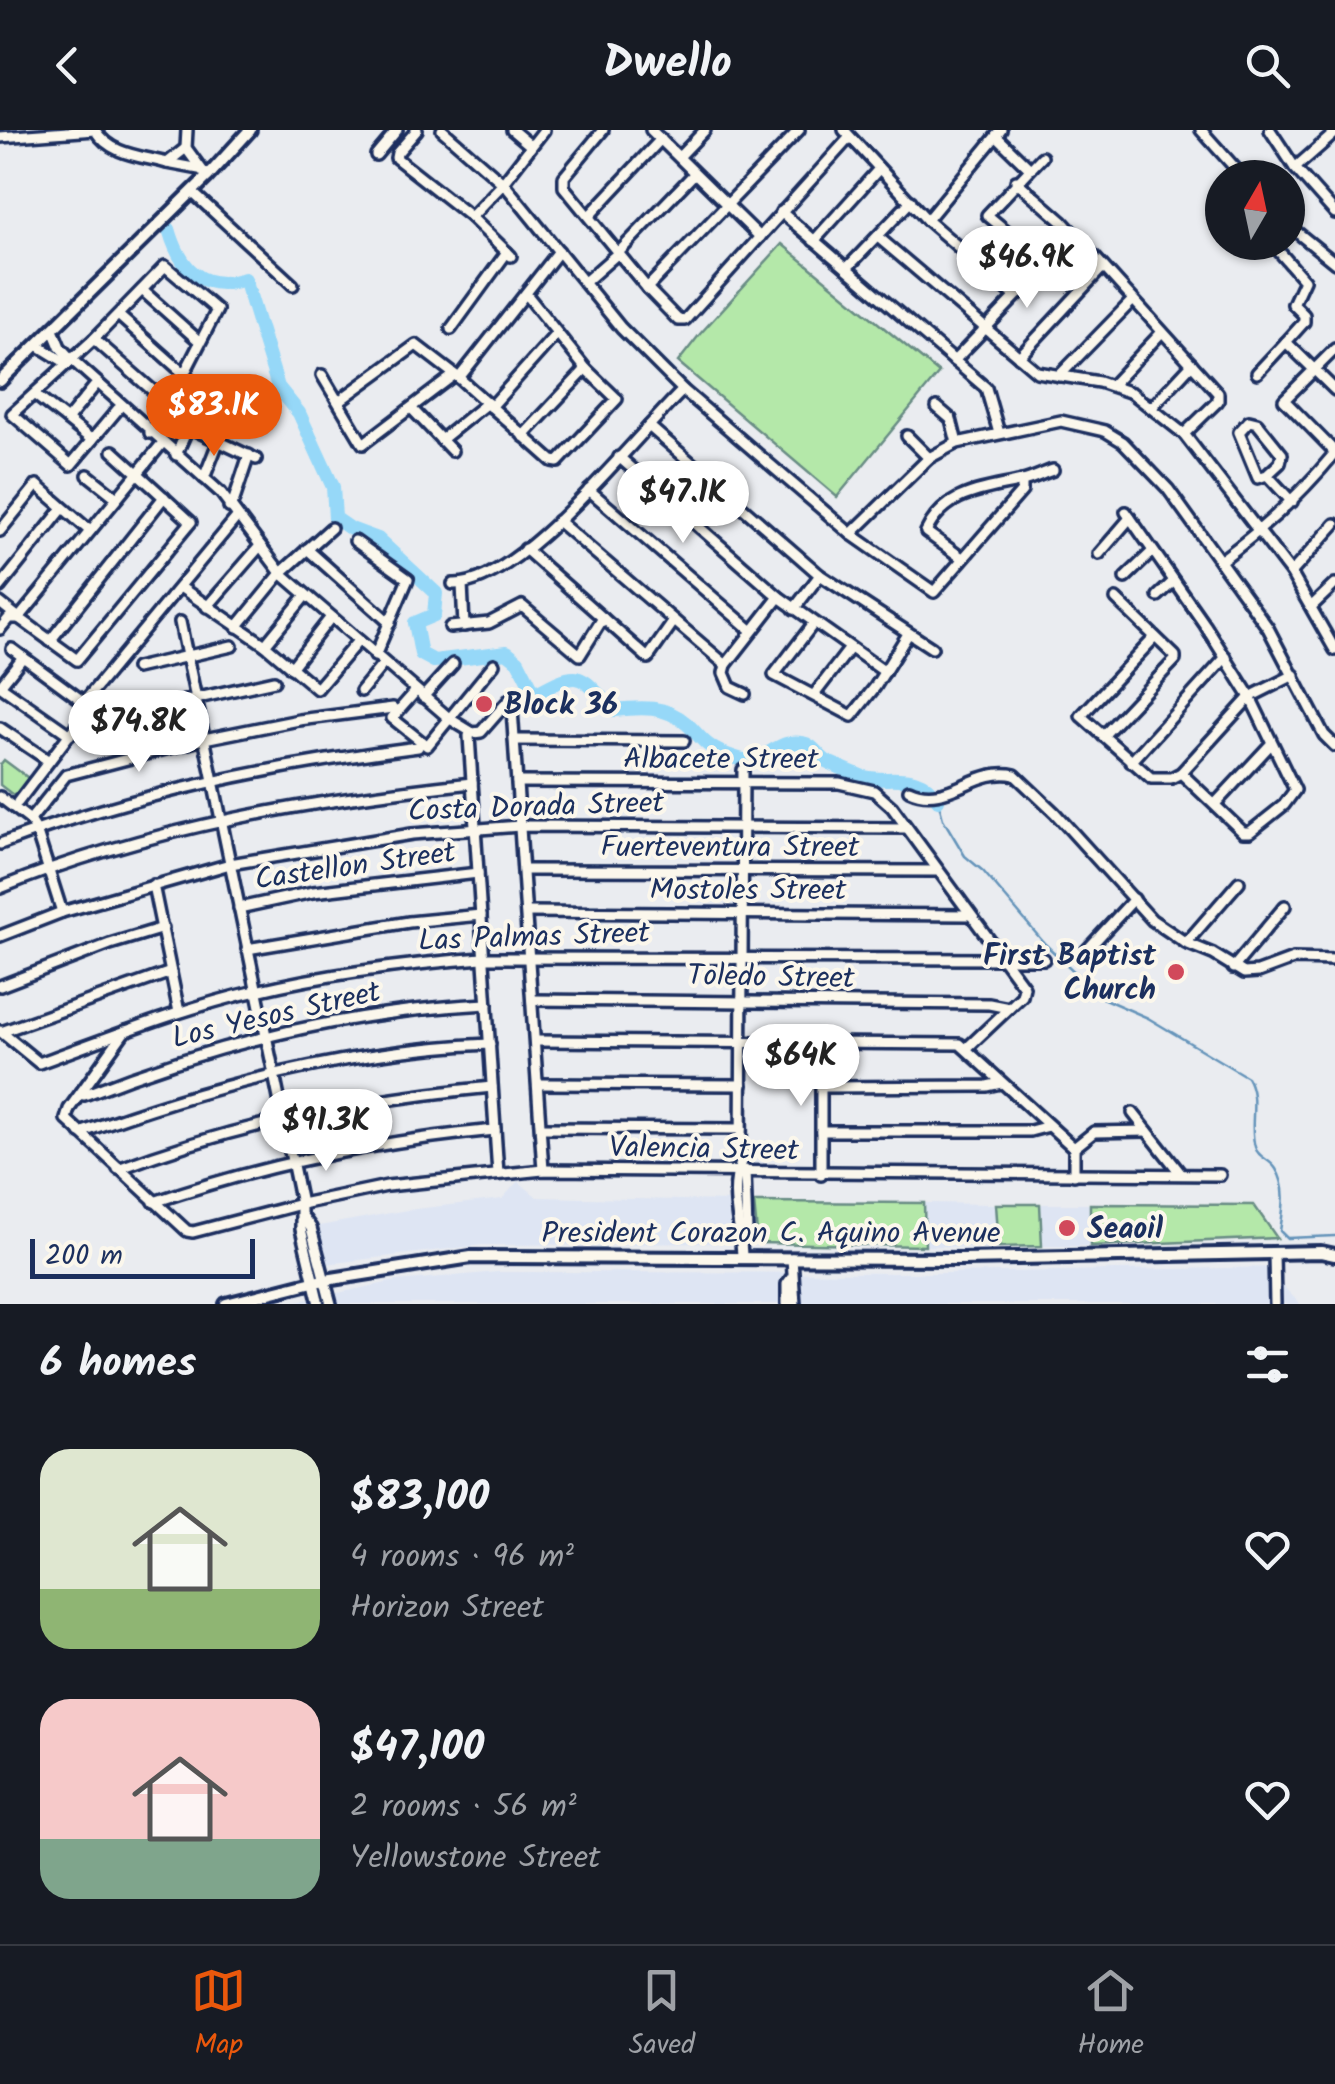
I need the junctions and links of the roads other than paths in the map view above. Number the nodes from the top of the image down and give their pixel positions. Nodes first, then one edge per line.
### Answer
1 (187, 130) edge
2 (250, 130) edge
3 (397, 130) edge
4 (417, 130) edge
5 (442, 130) edge
6 (512, 130) edge
7 (544, 130) edge
8 (603, 130) edge
9 (651, 130) edge
10 (706, 130) edge
11 (799, 130) edge
12 (1202, 130) edge
13 (1270, 130) edge
14 (998, 133) edge
15 (1335, 133) edge
16 (847, 134) edge
17 (0, 137) edge
18 (661, 139) junction
19 (531, 146) junction
20 (186, 148) junction
21 (376, 154) dead end
22 (680, 157) junction
23 (1042, 157) dead end
24 (1228, 160) edge
25 (1290, 160) edge
26 (1304, 160) edge
27 (167, 164) junction
28 (1030, 169) junction
29 (878, 170) junction
30 (203, 173) junction
31 (694, 174) junction
32 (1305, 177) edge
33 (1016, 182) junction
34 (502, 183) junction
35 (192, 192) junction
36 (1331, 200) edge
37 (911, 201) junction
38 (725, 206) junction
39 (781, 212) junction
40 (1335, 212) edge
41 (589, 216) junction
42 (471, 217) junction
43 (927, 220) junction
44 (1074, 236) junction
45 (760, 237) junction
46 (878, 237) junction
47 (1305, 239) edge
48 (814, 241) junction
49 (559, 251) junction
50 (618, 254) junction
51 (1287, 260) edge
52 (1045, 263) junction
53 (1335, 264) edge
54 (848, 268) junction
55 (1102, 268) junction
56 (586, 281) junction
57 (294, 285) dead end
58 (646, 288) junction
59 (142, 290) junction
60 (527, 295) junction
61 (1015, 296) junction
62 (1133, 300) junction
63 (118, 315) junction
64 (986, 328) junction
65 (450, 329) dead end
66 (53, 330) junction
67 (1162, 332) junction
68 (557, 333) junction
69 (94, 338) junction
70 (199, 341) junction
71 (1286, 342) junction
72 (37, 346) junction
73 (1335, 349) edge
74 (1019, 357) junction
75 (68, 360) junction
76 (954, 361) junction
77 (1192, 364) junction
78 (586, 368) junction
79 (1314, 370) junction
80 (182, 372) junction
81 (1256, 374) dead end
82 (322, 375) dead end
83 (1060, 376) junction
84 (456, 377) junction
85 (0, 382) edge
86 (1112, 385) junction
87 (94, 387) junction
88 (683, 390) junction
89 (1335, 390) edge
90 (35, 395) junction
91 (339, 400) junction
92 (167, 403) junction
93 (489, 405) junction
94 (1153, 406) junction
95 (937, 407) dead end
96 (118, 409) junction
97 (412, 409) junction
98 (163, 415) junction
99 (67, 420) junction
100 (648, 426) junction
101 (188, 428) junction
102 (150, 434) junction
103 (999, 434) junction
104 (1184, 434) junction
105 (523, 436) junction
106 (906, 436) dead end
107 (92, 440) junction
108 (219, 440) junction
109 (440, 440) junction
110 (957, 443) junction
111 (160, 446) junction
112 (452, 451) dead end
113 (113, 452) dead end
114 (1335, 453) edge
115 (175, 456) junction
116 (619, 458) junction
117 (929, 458) junction
118 (1054, 470) dead end
119 (137, 472) junction
120 (88, 475) dead end
121 (1267, 475) junction
122 (204, 478) junction
123 (1022, 481) junction
124 (588, 490) junction
125 (164, 497) junction
126 (117, 498) junction
127 (1292, 502) junction
128 (64, 508) junction
129 (232, 510) junction
130 (558, 522) junction
131 (1335, 524) edge
132 (331, 528) dead end
133 (0, 530) edge
134 (90, 532) junction
135 (1260, 533) junction
136 (851, 534) junction
137 (355, 541) dead end
138 (260, 546) junction
139 (307, 549) junction
140 (525, 549) junction
141 (1152, 552) junction
142 (1098, 554) dead end
143 (962, 558) junction
144 (1220, 561) junction
145 (281, 573) junction
146 (1290, 573) junction
147 (820, 575) junction
148 (1125, 578) dead end
149 (1174, 581) junction
150 (1335, 584) edge
151 (0, 586) edge
152 (180, 587) junction
153 (306, 595) junction
154 (1158, 596) dead end
155 (779, 597) junction
156 (1116, 599) dead end
157 (0, 603) edge
158 (207, 606) junction
159 (1312, 606) junction
160 (794, 608) junction
161 (332, 617) junction
162 (20, 618) junction
163 (603, 618) junction
164 (674, 621) junction
165 (180, 622) dead end
166 (390, 623) junction
167 (813, 624) junction
168 (238, 626) junction
169 (464, 626) junction
170 (450, 627) dead end
171 (0, 628) edge
172 (752, 631) junction
173 (908, 634) junction
174 (1156, 636) junction
175 (358, 640) junction
176 (50, 642) junction
177 (265, 645) junction
178 (232, 646) dead end
179 (1335, 647) edge
180 (850, 648) junction
181 (932, 648) dead end
182 (12, 649) dead end
183 (187, 655) junction
184 (375, 656) junction
185 (22, 657) junction
186 (1226, 657) junction
187 (384, 663) junction
188 (453, 664) dead end
189 (494, 664) dead end
190 (726, 665) junction
191 (136, 668) dead end
192 (291, 668) junction
193 (885, 672) junction
194 (1294, 674) junction
195 (274, 680) dead end
196 (0, 686) edge
197 (361, 691) dead end
198 (517, 691) dead end
199 (420, 694) junction
200 (746, 694) dead end
201 (814, 695) junction
202 (196, 697) junction
203 (1250, 697) junction
204 (84, 702) junction
205 (393, 708) dead end
206 (512, 708) dead end
207 (110, 718) dead end
208 (450, 718) junction
209 (1, 731) edge
210 (70, 735) junction
211 (469, 736) dead end
212 (1103, 736) junction
213 (204, 739) junction
214 (514, 740) junction
215 (684, 741) dead end
216 (1271, 744) junction
217 (418, 746) dead end
218 (1335, 746) edge
219 (49, 762) junction
220 (1130, 762) junction
221 (743, 770) dead end
222 (1181, 774) junction
223 (213, 781) junction
224 (517, 782) junction
225 (472, 783) junction
226 (742, 783) junction
227 (909, 790) dead end
228 (0, 797) edge
229 (18, 802) dead end
230 (1215, 804) junction
231 (30, 820) junction
232 (221, 822) junction
233 (520, 826) junction
234 (742, 827) junction
235 (475, 828) junction
236 (907, 828) junction
237 (36, 830) junction
238 (0, 844) edge
239 (230, 864) junction
240 (523, 870) junction
241 (49, 871) junction
242 (938, 871) junction
243 (742, 872) junction
244 (478, 873) junction
245 (1239, 882) dead end
246 (152, 884) junction
247 (0, 888) edge
248 (1134, 899) junction
249 (1285, 906) dead end
250 (239, 908) junction
251 (62, 912) junction
252 (526, 912) junction
253 (742, 914) junction
254 (481, 916) junction
255 (970, 916) junction
256 (163, 928) junction
257 (0, 936) edge
258 (1186, 943) junction
259 (247, 949) junction
260 (1086, 951) dead end
261 (529, 956) junction
262 (742, 957) junction
263 (482, 958) junction
264 (1002, 958) junction
265 (1044, 959) dead end
266 (1335, 960) edge
267 (1233, 968) junction
268 (171, 972) junction
269 (0, 986) edge
270 (254, 991) junction
271 (532, 1000) junction
272 (742, 1001) junction
273 (487, 1004) junction
274 (1010, 1008) junction
275 (179, 1012) junction
276 (124, 1031) junction
277 (1, 1032) edge
278 (264, 1036) junction
279 (535, 1041) junction
280 (490, 1044) junction
281 (742, 1044) junction
282 (821, 1044) junction
283 (967, 1048) junction
284 (273, 1075) junction
285 (1001, 1083) junction
286 (538, 1084) junction
287 (742, 1085) junction
288 (492, 1087) junction
289 (821, 1087) junction
290 (81, 1096) junction
291 (1133, 1112) dead end
292 (282, 1118) junction
293 (1048, 1126) junction
294 (540, 1128) junction
295 (742, 1129) junction
296 (495, 1130) junction
297 (821, 1131) junction
298 (1147, 1131) junction
299 (80, 1132) junction
300 (1074, 1148) junction
301 (290, 1162) junction
302 (118, 1169) junction
303 (544, 1170) junction
304 (741, 1170) junction
305 (498, 1174) junction
306 (1181, 1174) junction
307 (821, 1175) junction
308 (1074, 1175) junction
309 (1220, 1175) dead end
310 (154, 1202) junction
311 (300, 1204) junction
312 (1335, 1252) edge
313 (1274, 1253) junction
314 (742, 1258) junction
315 (792, 1258) junction
316 (792, 1277) junction
317 (318, 1281) junction
318 (1277, 1301) edge
319 (226, 1304) edge
320 (319, 1304) edge
321 (331, 1304) edge
322 (788, 1304) edge
323 (795, 1304) edge

1 - 20 street
2 - 30 main road
3 - 21 street
4 - 42 street
5 - 34 street
6 - 19 street
7 - 19 street
8 - 41 street
9 - 18 street
10 - 22 street
11 - 38 street
12 - 24 street
13 - 25 street
14 - 28 street
14 - 43 street
15 - 26 street
16 - 29 street
16 - 39 street
17 - 27 street
18 - 22 street
18 - 41 street
19 - 34 street
20 - 27 street
20 - 30 street
22 - 31 street
23 - 28 street
27 - 30 street
28 - 33 street
29 - 37 street
29 - 48 street
30 - 35 main road
31 - 38 street
31 - 50 street
32 - 36 street
33 - 44 street
33 - 52 street
34 - 42 street
34 - 49 street
35 - 57 street
35 - 66 main road
36 - 40 street
37 - 43 street
37 - 46 street
38 - 45 street
38 - 58 street
39 - 45 street
39 - 48 street
41 - 50 street
42 - 65 street
43 - 61 street
44 - 52 street
44 - 55 street
45 - 58 street
46 - 54 street
46 - 64 street
47 - 53 street
48 - 54 street
49 - 56 street
49 - 60 street
50 - 56 street
50 - 58 street
51 - 71 street
52 - 61 street
54 - 76 street
55 - 62 street
55 - 74 street
56 - 88 street
59 - 63 street
59 - 70 street
59 - 70 street
60 - 68 street
60 - 84 street
61 - 64 street
62 - 67 street
62 - 83 street
63 - 69 street
63 - 80 street
64 - 74 street
64 - 76 street
66 - 72 main road
66 - 75 street
67 - 77 street
67 - 86 street
68 - 78 street
68 - 93 street
69 - 75 street
69 - 92 street
70 - 80 street
71 - 79 street
71 - 81 street
72 - 75 street
72 - 85 main road
73 - 79 street
74 - 83 street
75 - 87 street
75 - 90 street
75 - 102 street
76 - 103 street
77 - 94 street
77 - 104 street
78 - 105 street
78 - 105 street
79 - 89 street
79 - 114 street
80 - 92 street
82 - 91 street
83 - 86 street
84 - 91 street
84 - 93 street
84 - 97 street
86 - 94 street
87 - 96 street
87 - 99 street
88 - 100 street
88 - 136 street
90 - 99 street
90 - 107 street
91 - 97 street
92 - 98 street
93 - 105 street
93 - 109 street
94 - 104 street
95 - 110 street
96 - 102 street
96 - 107 street
97 - 109 street
98 - 101 street
98 - 102 street
99 - 107 street
100 - 116 street
100 - 147 street
101 - 108 street
101 - 115 street
102 - 111 street
102 - 115 street
103 - 110 street
103 - 144 street
104 - 135 street
106 - 117 street
108 - 122 street
108 - 129 street
109 - 112 street
110 - 117 street
111 - 115 street
111 - 119 street
113 - 119 street
114 - 127 street
115 - 122 street
115 - 129 street
116 - 124 street
116 - 155 street
117 - 136 street
118 - 123 street
119 - 125 street
119 - 126 street
120 - 126 street
121 - 121 street
121 - 127 street
122 - 129 street
123 - 143 street
123 - 143 street
124 - 130 street
124 - 172 street
125 - 176 street
125 - 176 street
126 - 134 street
127 - 135 street
128 - 133 street
128 - 134 street
128 - 151 street
129 - 138 street
129 - 152 street
130 - 140 street
130 - 164 street
131 - 146 street
132 - 139 street
134 - 162 street
135 - 144 street
135 - 146 street
136 - 143 street
137 - 166 street
138 - 145 street
138 - 158 street
139 - 145 street
139 - 166 street
140 - 163 street
140 - 169 street
141 - 142 street
141 - 148 street
141 - 149 street
144 - 194 street
145 - 153 street
145 - 168 street
146 - 159 street
147 - 160 street
147 - 173 street
149 - 154 street
149 - 186 street
150 - 159 street
152 - 158 street
152 - 204 street
153 - 161 street
153 - 177 street
155 - 160 street
155 - 172 street
156 - 174 street
157 - 162 street
158 - 168 street
159 - 179 street
160 - 167 street
161 - 175 street
161 - 192 street
162 - 171 street
162 - 176 street
163 - 164 street
163 - 169 street
164 - 190 street
165 - 183 street
166 - 184 street
167 - 180 street
167 - 201 street
168 - 177 street
169 - 170 street
172 - 190 street
173 - 181 street
173 - 193 street
174 - 212 street
174 - 212 street
175 - 184 street
175 - 192 street
177 - 192 street
178 - 183 street
180 - 193 street
180 - 201 street
182 - 185 street
183 - 191 street
183 - 202 street
184 - 187 street
185 - 196 street
185 - 204 street
186 - 203 street
186 - 220 street
187 - 197 street
187 - 199 street
188 - 199 street
189 - 208 street
190 - 200 street
193 - 201 street
194 - 203 street
194 - 218 street
195 - 202 street
196 - 210 street
198 - 208 street
199 - 208 street
199 - 208 street
202 - 207 street
202 - 213 street
203 - 216 street
203 - 222 street
204 - 210 street
205 - 213 street
206 - 214 street
209 - 219 street
210 - 219 street
211 - 225 street
212 - 220 street
213 - 223 street
213 - 231 street
214 - 215 street
214 - 224 street
216 - 230 street
216 - 230 street
217 - 223 street
219 - 229 street
220 - 222 street
221 - 226 street
222 - 230 street
223 - 232 street
223 - 237 street
224 - 226 street, Albacete Street
224 - 233 street
225 - 232 street
225 - 235 street
226 - 234 street
226 - 236 street, Albacete Street
227 - 248 street
228 - 231 street
231 - 237 street
232 - 239 street
232 - 241 street
233 - 234 street, Costa Dorada Street
233 - 235 street, Costa Dorada Street
233 - 240 street
234 - 236 street, Costa Dorada Street
234 - 243 street
235 - 239 street, Costa Dorada Street
235 - 244 street
236 - 242 street, Albacete Street
237 - 238 street
237 - 241 street
239 - 246 street, Costa Dorada Street
239 - 250 street
240 - 243 street, Fuerteventura Street
240 - 252 street
241 - 247 street
241 - 251 street
242 - 243 street, Fuerteventura Street
242 - 255 street, Albacete Street
243 - 253 street
244 - 250 street, Castellon Street
244 - 254 street
245 - 258 street
246 - 251 street, Costa Dorada Street
246 - 256 street
248 - 258 street
248 - 260 street
249 - 267 street
250 - 259 street
251 - 257 street, Costa Dorada Street
252 - 253 street, Mostoles Street
252 - 261 street
253 - 255 street, Mostoles Street
253 - 262 street
254 - 259 street
254 - 263 street
255 - 264 street, Albacete Street
256 - 268 street
256 - 269 street
258 - 267 street
259 - 270 street
261 - 262 street, Las Palmas Street
261 - 263 street, Las Palmas Street
261 - 271 street
262 - 264 street, Las Palmas Street
262 - 272 street
263 - 270 street, Las Palmas Street
263 - 273 street
264 - 265 street, Las Palmas Street
264 - 274 street, Albacete Street
266 - 267 street
268 - 275 street
268 - 277 street
270 - 275 street, Las Palmas Street
270 - 278 street
271 - 272 street, Toledo Street
271 - 279 street
272 - 274 street, Toledo Street
272 - 281 street
273 - 278 street, Los Yesos Street
273 - 280 street
274 - 283 street
275 - 276 street, Las Palmas Street
276 - 277 street, Las Palmas Street
276 - 290 street
278 - 284 street
278 - 290 street, Los Yesos Street
279 - 281 street
279 - 286 street
280 - 284 street
280 - 288 street
281 - 282 street
281 - 287 street
282 - 283 street
282 - 289 street
283 - 285 street
284 - 292 street
284 - 299 street
285 - 289 street
285 - 293 street
286 - 287 street
286 - 294 street
287 - 295 street
288 - 292 street
288 - 296 street
289 - 297 street
290 - 299 street
291 - 298 street
292 - 301 street
292 - 302 street
293 - 297 street
293 - 300 street
294 - 295 street
294 - 303 street
295 - 304 street
296 - 301 street
296 - 305 street
297 - 307 street
298 - 300 street
298 - 306 street
299 - 302 street
300 - 308 street
301 - 310 street
301 - 311 street
302 - 310 street
303 - 304 street, Valencia Street
303 - 305 street, Valencia Street
304 - 307 street, Valencia Street
304 - 314 street
305 - 311 street, Valencia Street
306 - 308 street, Valencia Street
306 - 309 street, Valencia Street
307 - 308 street, Valencia Street
310 - 311 street, Valencia Street
311 - 317 street
312 - 313 main road, President Corazon C. Aquino Avenue
313 - 315 main road, President Corazon C. Aquino Avenue
313 - 318 street
314 - 315 main road, President Corazon C. Aquino Avenue
314 - 317 main road, President Corazon C. Aquino Avenue
315 - 316 street
316 - 322 street
316 - 323 street
317 - 319 main road, President Corazon C. Aquino Avenue
317 - 320 street
317 - 321 street

